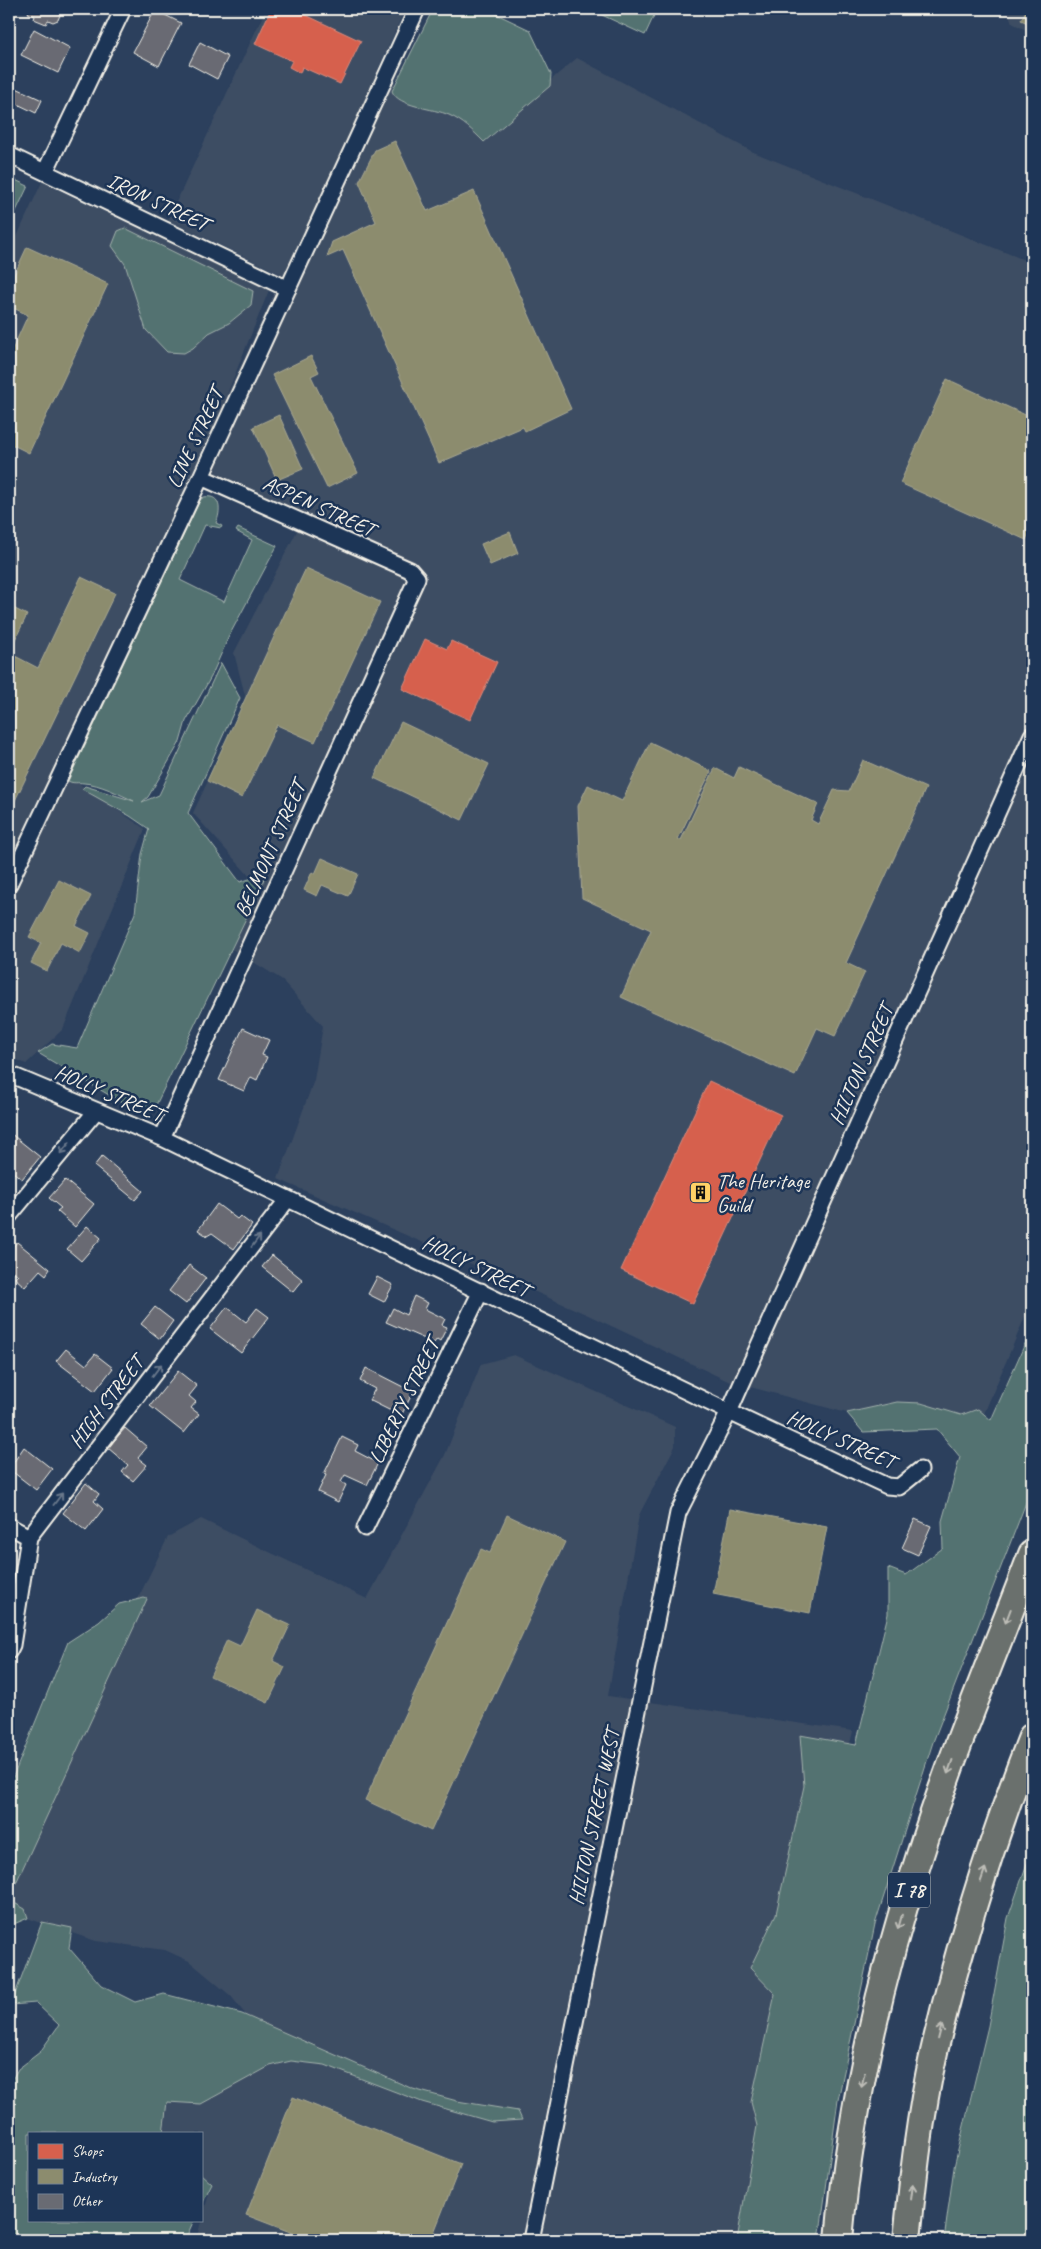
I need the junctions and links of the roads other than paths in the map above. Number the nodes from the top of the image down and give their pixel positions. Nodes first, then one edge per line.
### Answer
1 (123, 9) edge
2 (417, 9) edge
3 (9, 155) edge
4 (45, 172) junction
5 (288, 289) junction
6 (200, 477) junction
7 (417, 578) joint
8 (1032, 735) edge
9 (9, 884) edge
10 (9, 1074) edge
11 (96, 1111) junction
12 (162, 1138) junction
13 (287, 1200) junction
14 (9, 1216) edge
15 (481, 1291) junction
16 (729, 1412) junction
17 (920, 1470) dead end
18 (9, 1526) edge
19 (365, 1528) dead end
20 (29, 1537) junction
21 (1032, 1554) edge
22 (9, 1652) edge
23 (1032, 1737) edge
24 (531, 2240) edge
25 (839, 2240) edge
26 (907, 2240) edge

1 - 4 street
2 - 5 street, LINE STREET
3 - 4 street, IRON STREET
4 - 5 street, IRON STREET
5 - 6 street, LINE STREET
6 - 7 street, ASPEN STREET
6 - 9 street, LINE STREET
7 - 12 street, BELMONT STREET
8 - 16 street, HILTON STREET
10 - 11 street, HOLLY STREET
11 - 12 street, HOLLY STREET
11 -> 14 street
12 - 13 street, HOLLY STREET
13 - 15 street, HOLLY STREET
20 -> 13 street, HIGH STREET
15 - 16 street, HOLLY STREET
15 - 19 street, LIBERTY STREET
16 - 17 street, HOLLY STREET
16 - 24 street, HILTON STREET WEST
18 - 20 street
20 - 22 street, HIGH STREET
21 -> 25 highway, I 78
26 -> 23 highway

